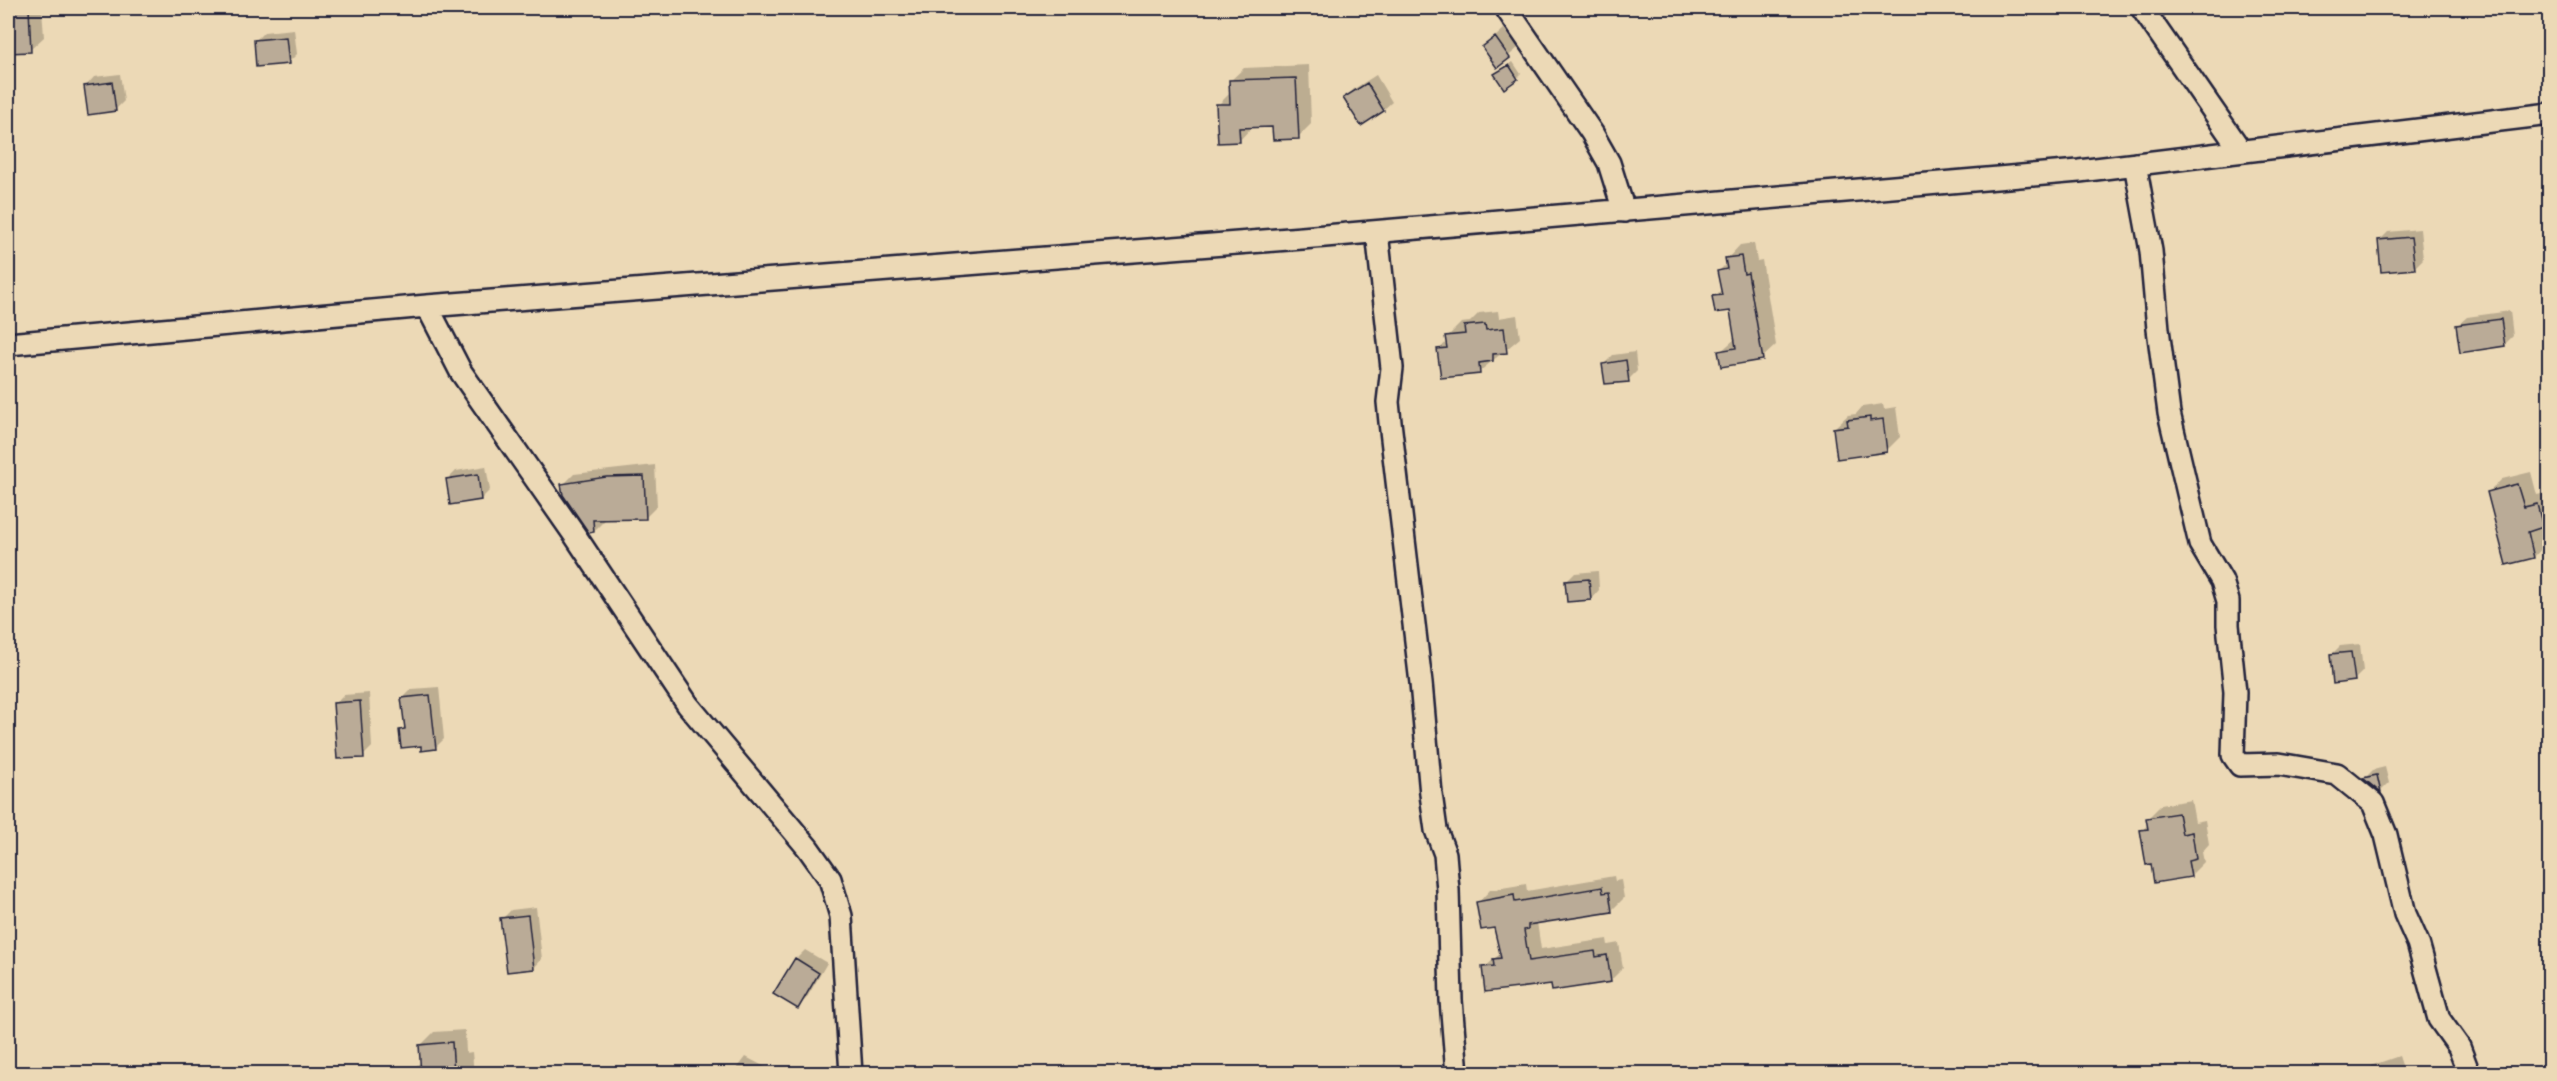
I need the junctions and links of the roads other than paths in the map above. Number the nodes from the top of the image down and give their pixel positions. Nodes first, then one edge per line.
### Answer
1 (1506, 8) edge
2 (2142, 8) edge
3 (2550, 114) edge
4 (2241, 152) junction
5 (2135, 164) junction
6 (1624, 211) junction
7 (1377, 232) junction
8 (428, 306) junction
9 (8, 344) edge
10 (853, 1073) edge
11 (1457, 1074) edge
12 (2469, 1074) edge

1 - 6 street
2 - 4 street
3 - 4 street
4 - 5 street
5 - 6 street
5 - 12 street
6 - 7 street
7 - 8 street
7 - 11 street
8 - 9 street
8 - 10 street

